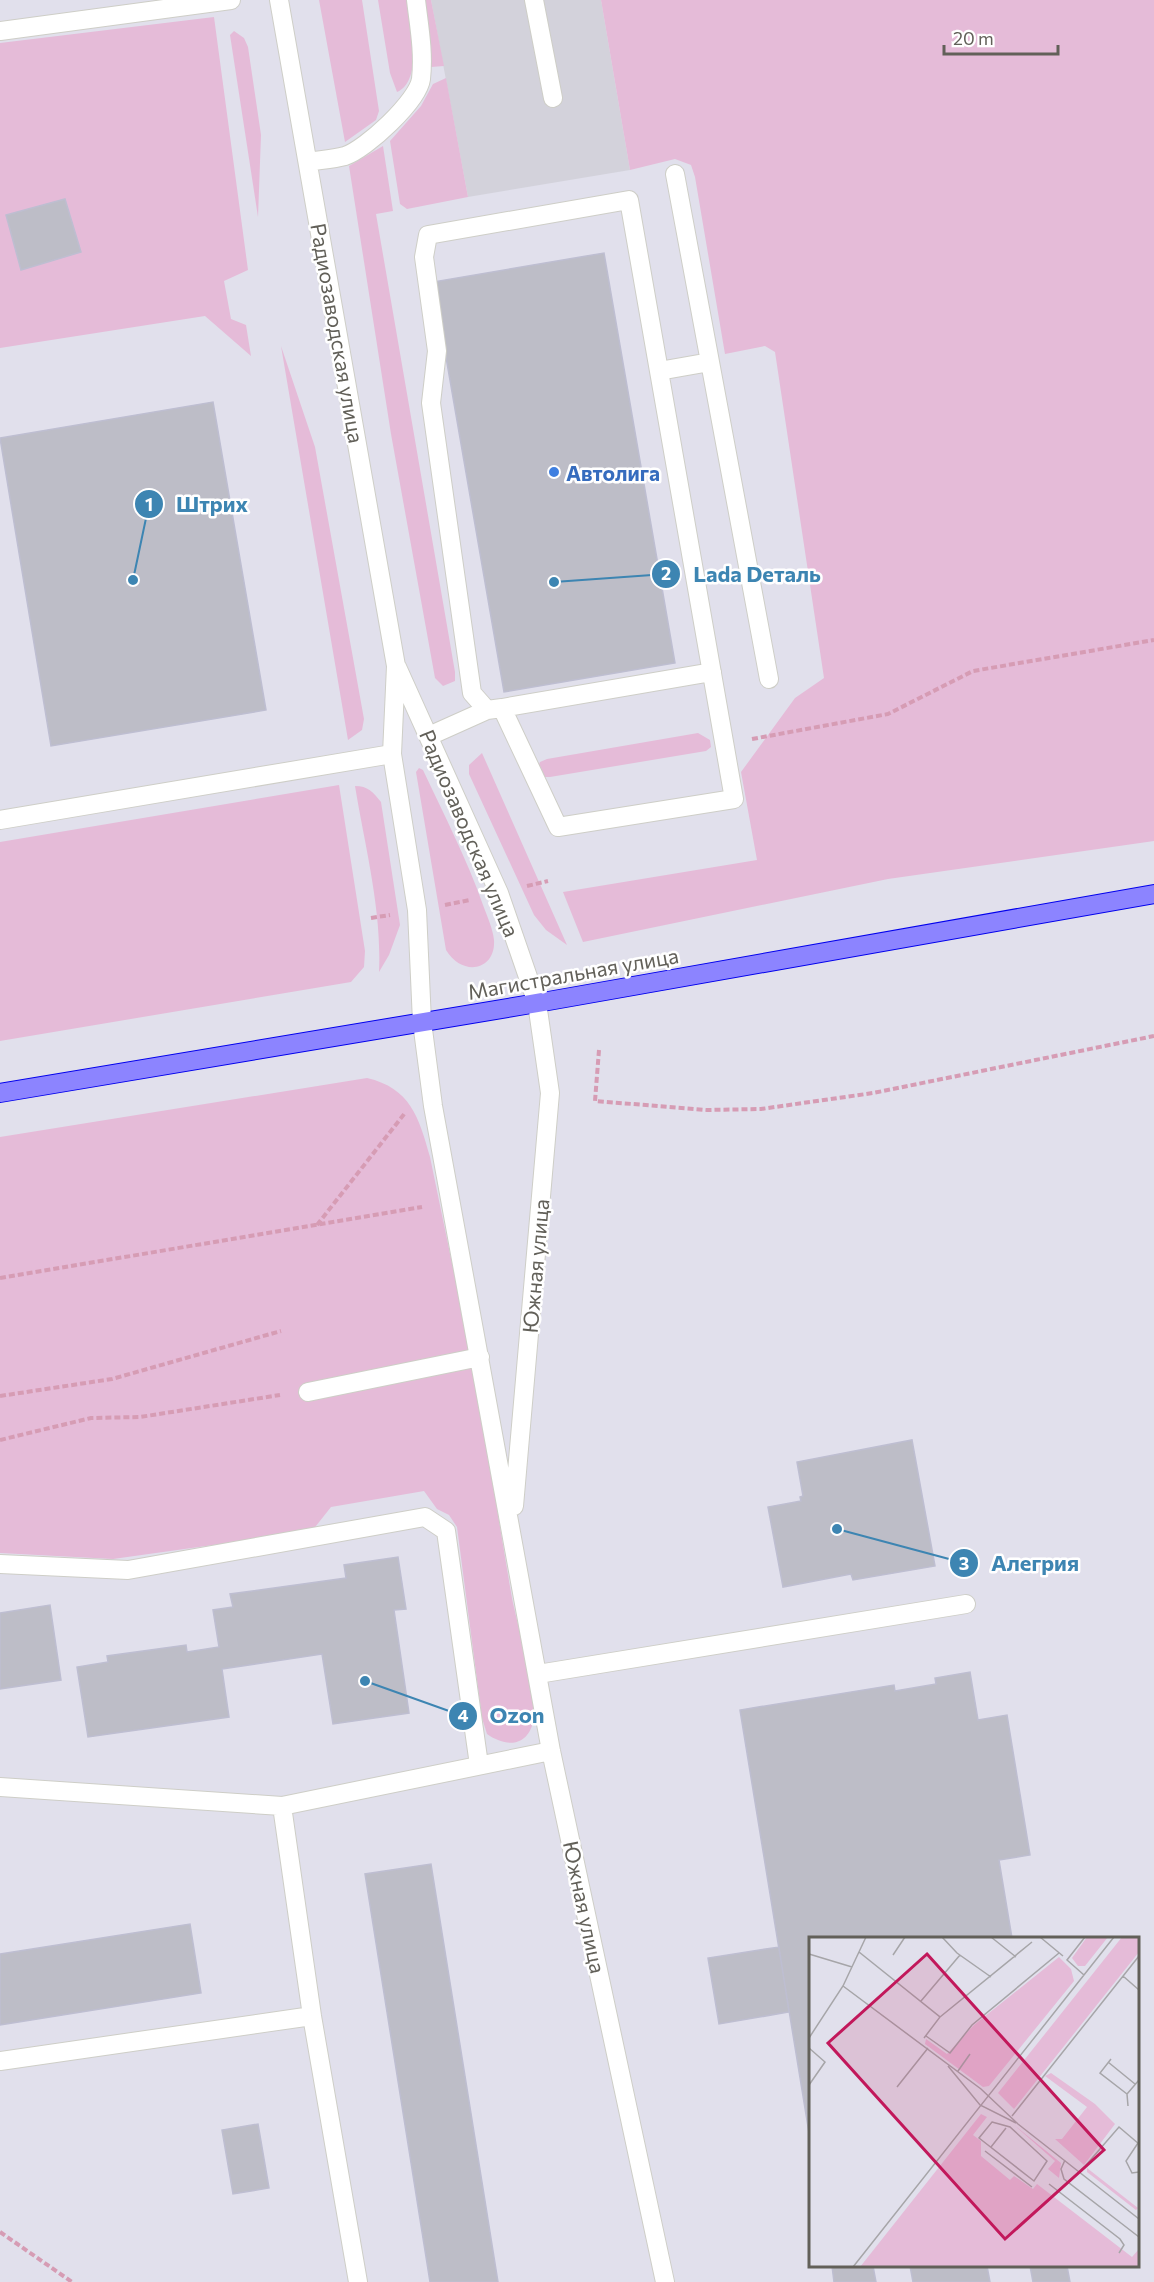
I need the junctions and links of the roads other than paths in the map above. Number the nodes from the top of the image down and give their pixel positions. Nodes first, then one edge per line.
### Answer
1 (231, 0) edge
2 (279, 0) edge
3 (416, 0) edge
4 (534, 0) edge
5 (0, 31) edge
6 (553, 98) dead end
7 (308, 162) junction
8 (675, 174) dead end
9 (710, 362) junction
10 (659, 371) junction
11 (396, 666) junction
12 (712, 672) junction
13 (769, 679) dead end
14 (494, 709) junction
15 (429, 736) junction
16 (392, 754) junction
17 (0, 820) edge
18 (1154, 894) edge
19 (537, 1003) junction
20 (422, 1022) junction
21 (0, 1093) edge
22 (480, 1357) junction
23 (308, 1392) road end
24 (511, 1530) junction
25 (0, 1564) edge
26 (966, 1604) dead end
27 (538, 1674) junction
28 (551, 1750) junction
29 (479, 1765) junction
30 (0, 1787) edge
31 (282, 1806) junction
32 (312, 2016) junction
33 (0, 2061) edge
34 (358, 2282) edge
35 (665, 2282) edge

1 - 5 street
2 - 7 street, Радиозаводская улица
3 - 7 street
4 - 6 street
7 - 11 street, Радиозаводская улица
8 - 9 street
9 - 10 street
9 - 13 street
10 - 12 street
10 - 14 street
11 - 15 street, Радиозаводская улица
11 - 16 street, Радиозаводская улица
12 - 14 street
12 - 14 street
14 - 15 street
15 - 19 street, Радиозаводская улица
16 - 17 street
16 - 20 street, Радиозаводская улица
18 - 19 highway, Магистральная улица
19 - 20 highway, Магистральная улица
19 - 24 street, Южная улица
20 - 21 highway, Магистральная улица
20 - 22 street, Южная улица
22 - 23 street
22 - 24 street, Южная улица
24 - 27 street, Южная улица
25 - 29 street
26 - 27 street
27 - 28 street, Южная улица
28 - 29 street
28 - 35 street, Южная улица
29 - 31 street
30 - 31 street
31 - 32 street
32 - 33 street
32 - 34 street

